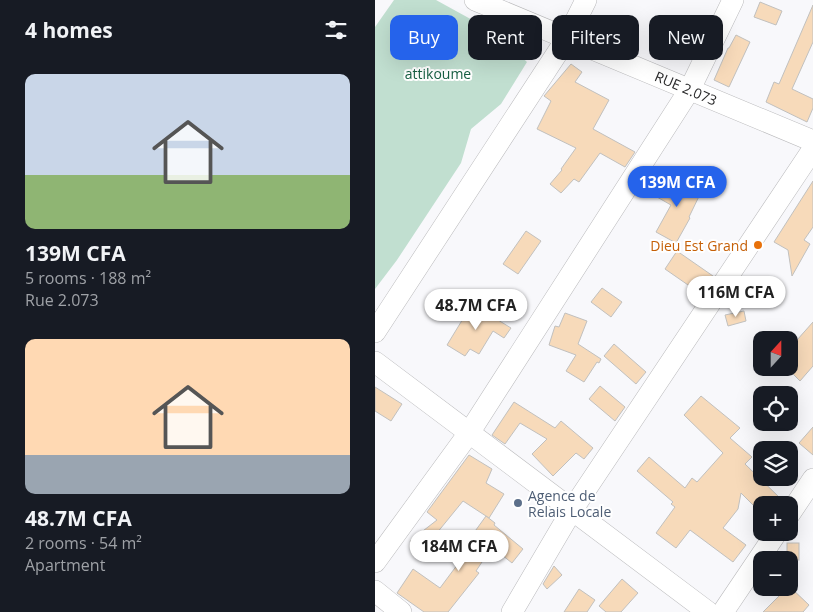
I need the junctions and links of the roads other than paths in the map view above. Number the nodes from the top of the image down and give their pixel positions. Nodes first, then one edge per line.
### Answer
1 (475, 0) edge
2 (586, 0) edge
3 (733, 0) edge
4 (578, 15) edge
5 (552, 32) edge
6 (553, 60) edge
7 (620, 60) edge
8 (690, 89) junction
9 (813, 141) edge
10 (813, 149) edge
11 (375, 332) edge
12 (375, 362) edge
13 (469, 433) junction
14 (813, 479) edge
15 (798, 502) edge
16 (572, 510) junction
17 (771, 541) edge
18 (375, 562) edge
19 (375, 591) edge
20 (401, 612) edge
21 (512, 612) edge
22 (708, 612) edge
23 (723, 612) edge

1 - 5 street, RUE 2.073
2 - 4 street
3 - 8 street
6 - 11 street
7 - 8 street, RUE 2.073
8 - 9 street, RUE 2.073
8 - 13 street
10 - 16 street
12 - 13 street
13 - 16 street
13 - 18 street
14 - 15 street
16 - 21 street
16 - 22 street
17 - 23 street
19 - 20 street

